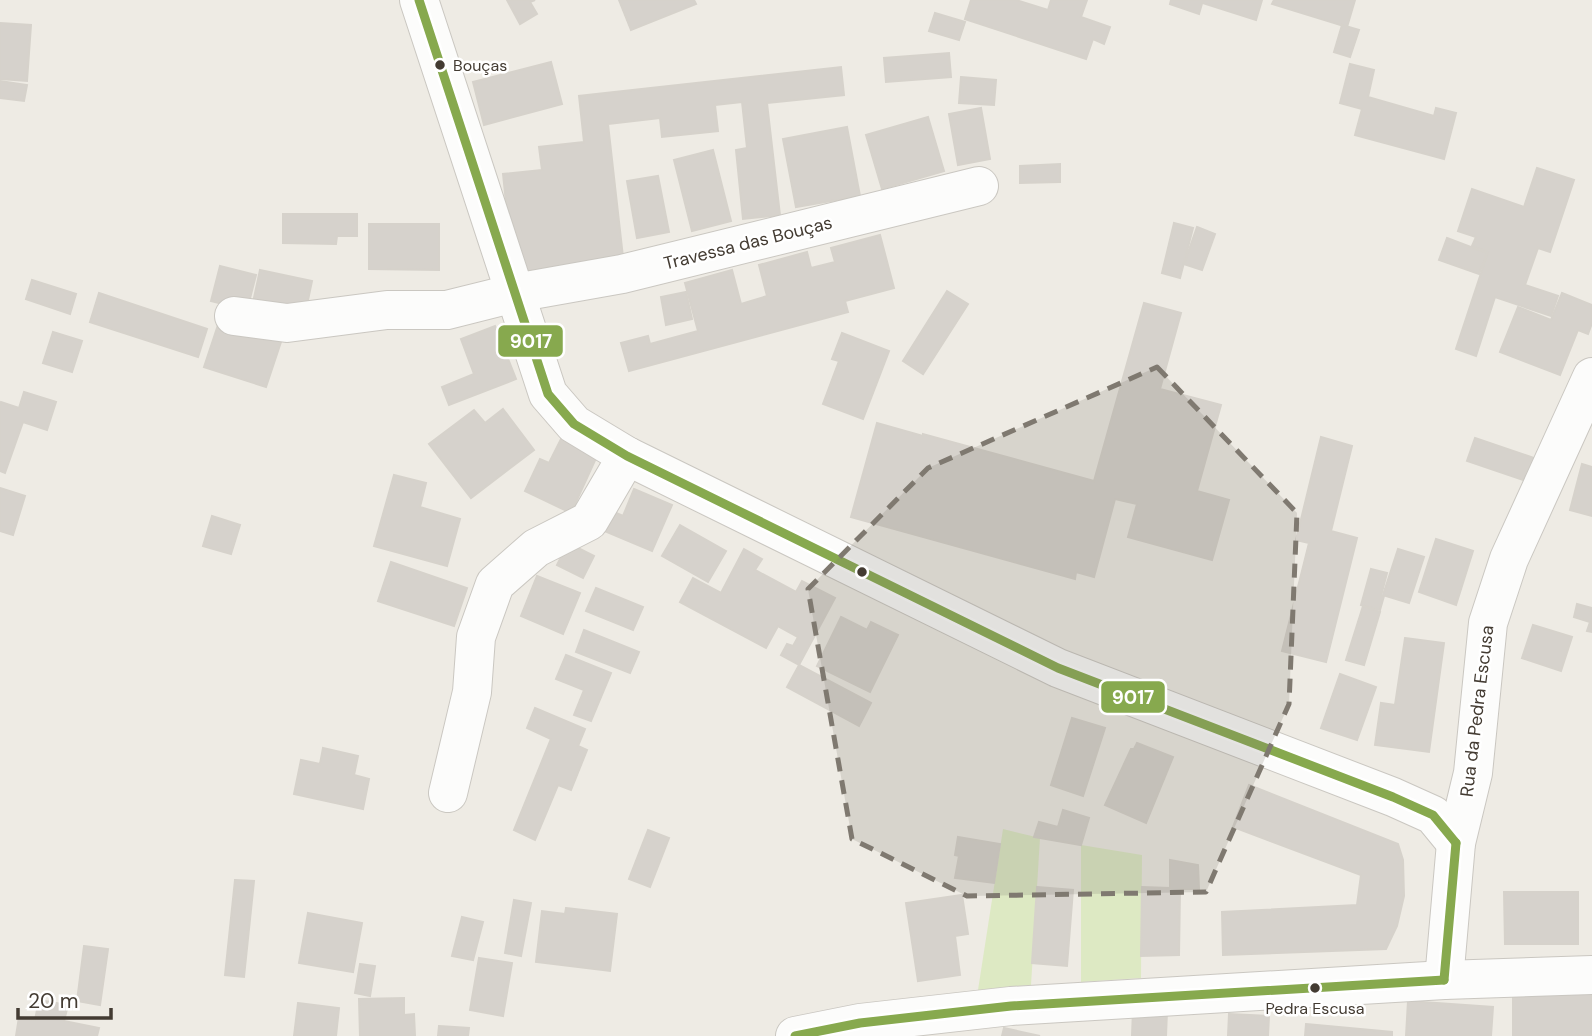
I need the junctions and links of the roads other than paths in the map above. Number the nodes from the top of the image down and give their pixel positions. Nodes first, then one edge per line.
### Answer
1 (419, 0) edge
2 (979, 186) dead end
3 (515, 293) junction
4 (234, 316) dead end
5 (1587, 397) edge
6 (627, 456) junction
7 (449, 793) dead end
8 (1456, 843) junction
9 (1592, 975) edge
10 (1444, 980) junction
11 (796, 1036) edge

1 - 3 street
2 - 3 street, Travessa das Bouças
3 - 4 street, Travessa das Bouças
3 - 6 street
5 - 8 street, Rua da Pedra Escusa
6 - 7 street
6 - 8 street
8 - 10 street, Rua da Pedra Escusa
9 - 10 street
10 - 11 street

